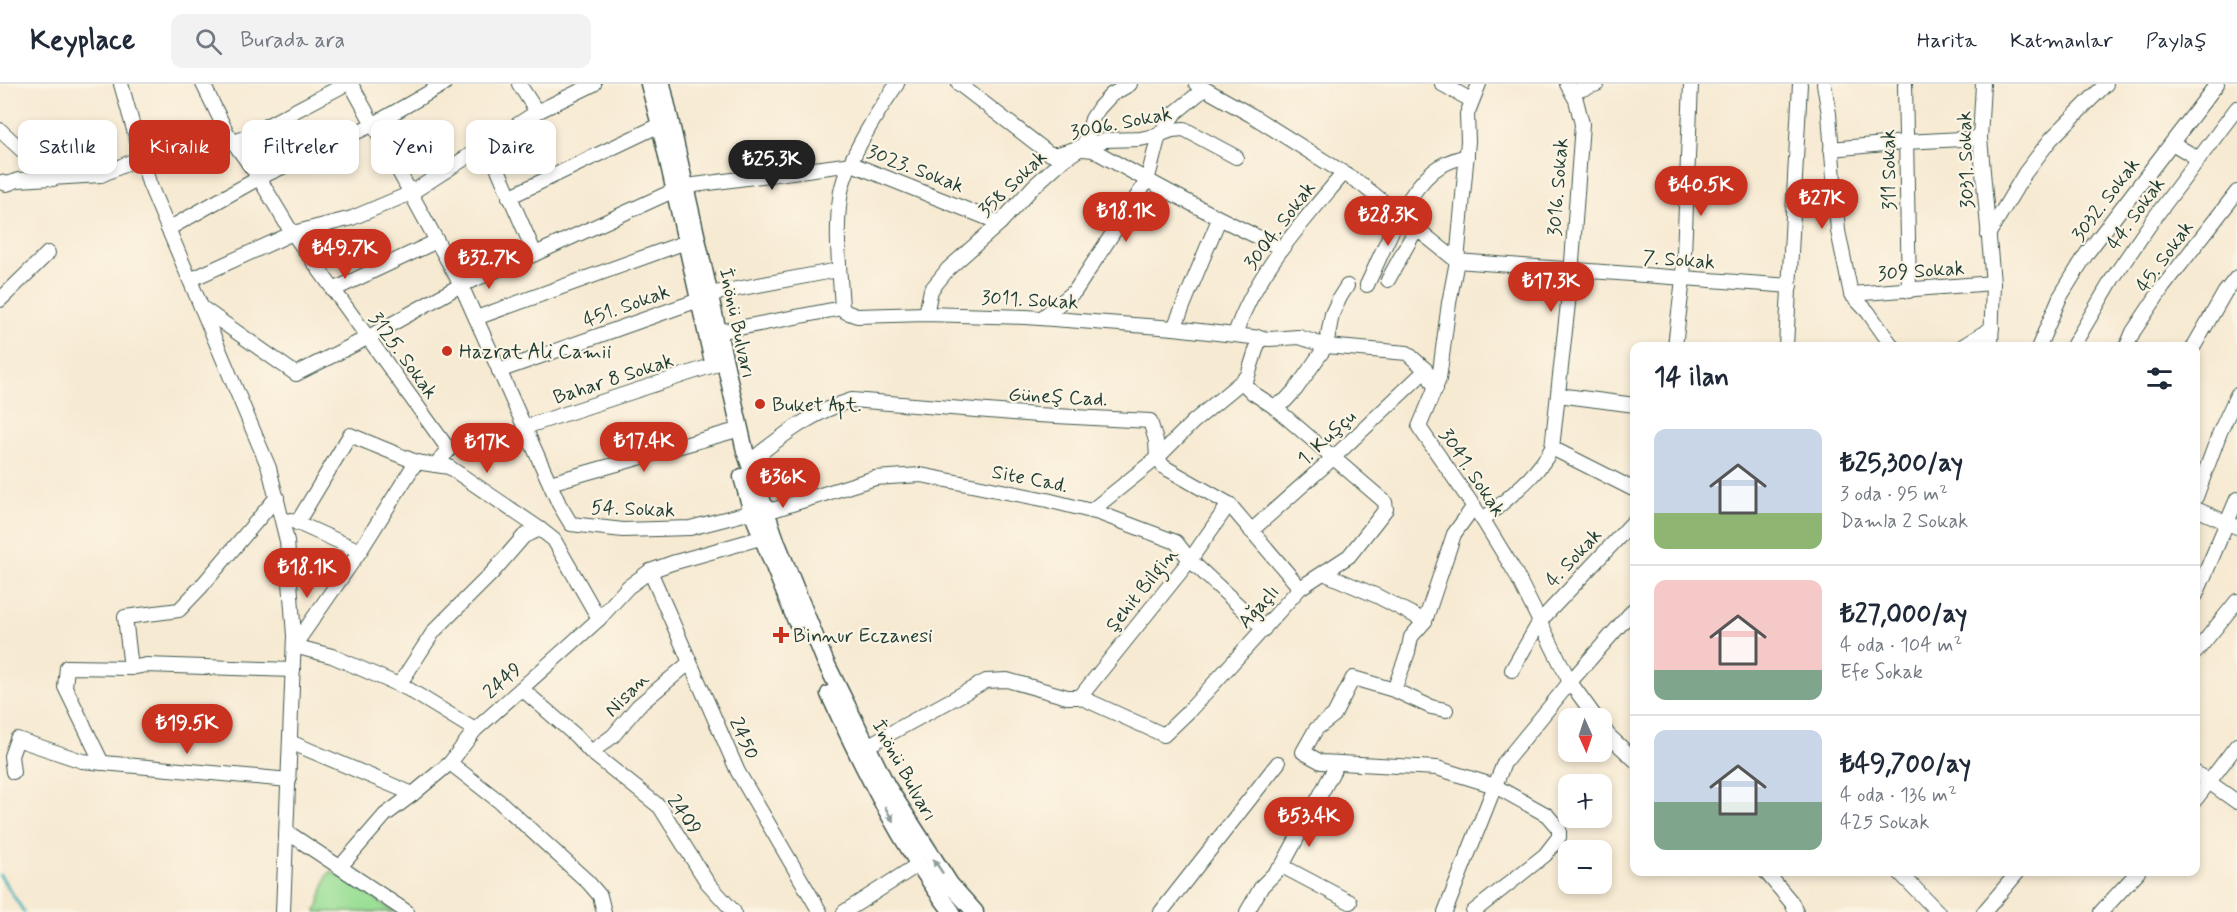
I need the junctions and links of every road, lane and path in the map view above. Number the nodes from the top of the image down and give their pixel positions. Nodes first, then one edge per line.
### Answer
1 (121, 84) edge
2 (202, 84) edge
3 (346, 84) edge
4 (351, 84) edge
5 (444, 84) edge
6 (519, 84) edge
7 (594, 84) edge
8 (649, 84) edge
9 (662, 84) edge
10 (897, 84) edge
11 (959, 84) edge
12 (1130, 84) edge
13 (1442, 84) edge
14 (1479, 84) edge
15 (1597, 84) edge
16 (1692, 84) edge
17 (1800, 84) edge
18 (1824, 84) edge
19 (1905, 84) edge
20 (1983, 84) edge
21 (2106, 84) edge
22 (2217, 84) edge
23 (1200, 86) edge
24 (1570, 88) edge
25 (1471, 100) junction
26 (2237, 108) edge
27 (537, 112) junction
28 (131, 120) edge
29 (372, 120) edge
30 (381, 120) edge
31 (524, 120) edge
32 (371, 125) edge
33 (660, 125) junction
34 (0, 130) edge
35 (1159, 135) junction
36 (1980, 138) junction
37 (1906, 142) junction
38 (234, 143) junction
39 (2172, 143) junction
40 (1081, 148) junction
41 (1831, 149) junction
42 (1467, 156) junction
43 (1236, 157) dead end
44 (466, 158) edge
45 (2199, 159) junction
46 (129, 163) edge
47 (852, 164) junction
48 (147, 174) edge
49 (401, 174) edge
50 (499, 174) edge
51 (1343, 174) junction
52 (259, 178) junction
53 (53, 179) junction
54 (1147, 181) junction
55 (0, 182) edge
56 (681, 188) junction
57 (2237, 192) edge
58 (411, 193) junction
59 (509, 197) junction
60 (1401, 216) junction
61 (1219, 219) junction
62 (1000, 223) junction
63 (168, 229) junction
64 (1416, 229) junction
65 (293, 233) junction
66 (1988, 235) junction
67 (437, 241) junction
68 (686, 242) junction
69 (1281, 248) junction
70 (48, 253) dead end
71 (535, 254) junction
72 (1457, 261) junction
73 (838, 270) junction
74 (1571, 270) junction
75 (2237, 277) edge
76 (1683, 279) junction
77 (190, 280) junction
78 (1388, 280) dead end
79 (1993, 283) junction
80 (461, 285) junction
81 (1367, 285) dead end
82 (1347, 286) dead end
83 (1790, 286) junction
84 (333, 290) junction
85 (1909, 291) junction
86 (1851, 294) junction
87 (704, 297) junction
88 (0, 300) edge
89 (201, 308) junction
90 (842, 308) junction
91 (926, 314) junction
92 (476, 318) junction
93 (1042, 318) junction
94 (1174, 328) junction
95 (1992, 328) junction
96 (718, 332) junction
97 (1235, 334) junction
98 (1260, 337) junction
99 (367, 338) junction
100 (1675, 342) edge
101 (1786, 342) edge
102 (1889, 342) edge
103 (1969, 342) edge
104 (1991, 342) edge
105 (2041, 342) edge
106 (2075, 342) edge
107 (2129, 342) edge
108 (2196, 342) edge
109 (1326, 346) junction
110 (714, 365) junction
111 (1426, 370) junction
112 (499, 371) junction
113 (1247, 377) junction
114 (1436, 389) junction
115 (1558, 395) junction
116 (2237, 395) edge
117 (1630, 404) edge
118 (1273, 406) junction
119 (525, 427) junction
120 (730, 432) junction
121 (1552, 448) junction
122 (1157, 458) junction
123 (1333, 458) junction
124 (416, 462) junction
125 (748, 462) junction
126 (435, 465) junction
127 (550, 483) junction
128 (1630, 487) edge
129 (2200, 487) edge
130 (277, 497) junction
131 (2237, 499) edge
132 (1229, 504) junction
133 (1474, 506) junction
134 (1091, 511) junction
135 (2200, 511) edge
136 (759, 512) junction
137 (281, 515) junction
138 (1483, 520) junction
139 (297, 523) junction
140 (571, 524) junction
141 (2232, 524) edge
142 (1630, 525) edge
143 (540, 529) junction
144 (1251, 531) junction
145 (768, 536) junction
146 (554, 540) junction
147 (360, 551) junction
148 (1190, 561) junction
149 (1326, 571) junction
150 (650, 572) junction
151 (1300, 588) junction
152 (2200, 588) edge
153 (2237, 601) edge
154 (1630, 614) edge
155 (599, 619) junction
156 (1425, 621) junction
157 (1540, 621) junction
158 (1264, 629) junction
159 (294, 646) junction
160 (2200, 647) edge
161 (689, 663) junction
162 (131, 668) junction
163 (293, 670) junction
164 (1512, 670) dead end
165 (1570, 682) junction
166 (399, 685) junction
167 (522, 689) junction
168 (1394, 690) junction
169 (1080, 697) junction
170 (1589, 708) edge
171 (1446, 710) dead end
172 (475, 730) junction
173 (1612, 736) edge
174 (290, 742) junction
175 (2237, 745) edge
176 (867, 746) junction
177 (591, 752) junction
178 (1630, 755) edge
179 (102, 763) junction
180 (450, 763) junction
181 (1278, 763) dead end
182 (1337, 764) junction
183 (13, 772) dead end
184 (2200, 776) edge
185 (289, 780) junction
186 (2208, 783) junction
187 (1495, 786) junction
188 (413, 794) junction
189 (2200, 794) edge
190 (2237, 802) edge
191 (287, 832) junction
192 (919, 864) junction
193 (1282, 866) junction
194 (340, 867) junction
195 (1769, 876) edge
196 (1903, 876) edge
197 (2015, 876) edge
198 (2134, 876) edge
199 (1345, 904) edge
200 (605, 911) edge
201 (284, 912) edge
202 (407, 912) edge
203 (734, 912) edge
204 (820, 912) edge
205 (844, 912) edge
206 (952, 912) edge
207 (975, 912) edge
208 (1161, 912) edge
209 (1247, 912) edge
210 (1445, 912) edge
211 (1473, 912) edge
212 (1796, 912) edge
213 (1938, 912) edge
214 (1984, 912) edge
215 (2101, 912) edge

1 - 28 street
2 - 38 street, 3125. Sokak
3 - 38 street
4 - 29 street, 54. Sokak
5 - 30 street
6 - 27 street
7 - 27 street
8 - 33 main road
9 - 56 main road, İnönü Bulvarı
10 - 47 street
11 - 40 street, 3006. Sokak
12 - 40 street
13 - 25 street
14 - 25 street, 3041. Sokak
15 - 24 street
16 - 76 street
17 - 83 street
18 - 41 street
19 - 37 street, 311 Sokak
20 - 36 street, 3031. Sokak
21 - 66 street
22 - 39 street, 3032. Sokak
23 - 35 street
23 - 51 street
24 - 74 street, 3016. Sokak
25 - 42 street, 3041. Sokak
26 - 45 street, 44. Sokak
27 - 31 street
32 - 52 street
33 - 56 main road
33 - 59 street
34 - 53 street
35 - 40 street, 3006. Sokak
35 - 43 street, 3006. Sokak
35 - 54 street
36 - 37 street
36 - 66 street, 3031. Sokak
37 - 41 street
37 - 85 street, 311 Sokak
38 - 52 street, 3125. Sokak
39 - 45 street
39 - 105 street, 3032. Sokak
40 - 54 street
40 - 62 street, 358 Sokak
41 - 86 street
42 - 60 street
42 - 72 street, 3041. Sokak
44 - 58 street
45 - 106 street, 44. Sokak
46 - 53 street
47 - 56 street
47 - 62 street, 3023. Sokak
47 - 73 street
48 - 63 street
49 - 58 street, 54. Sokak
50 - 59 street
51 - 60 street
51 - 69 street, 3004. Sokak
52 - 63 street
52 - 65 street, 3125. Sokak
53 - 55 street
54 - 61 street
54 - 93 street
56 - 68 main road
56 - 71 street
56 - 87 main road, İnönü Bulvarı
57 - 107 street, 45. Sokak
58 - 65 street
58 - 67 street, 54. Sokak
59 - 71 street
60 - 64 street
60 - 81 street
61 - 69 street
61 - 94 street
62 - 91 street, 358 Sokak
63 - 77 street
64 - 72 street
64 - 78 street
65 - 77 street
65 - 84 street, 3125. Sokak
66 - 79 street, 3031. Sokak
67 - 80 street, 54. Sokak
67 - 84 street
68 - 87 main road
68 - 92 street
69 - 97 street, 3004. Sokak
70 - 88 street
71 - 80 street
72 - 74 street, 7. Sokak
72 - 114 street, 3041. Sokak
73 - 87 street, 451. Sokak
73 - 90 street
74 - 76 street, 7. Sokak
74 - 115 street, 3016. Sokak
75 - 108 street
76 - 83 street, 7. Sokak
76 - 100 street
77 - 89 street
79 - 85 street, 309 Sokak
79 - 95 street, 3031. Sokak
80 - 92 street, 54. Sokak
80 - 99 street
82 - 109 street
83 - 101 street
84 - 99 street, 3125. Sokak
85 - 86 street, 309 Sokak
86 - 102 street
87 - 96 main road, İnönü Bulvarı
87 - 110 main road
87 - 112 street, 451. Sokak
89 - 99 street
89 - 130 street
90 - 91 street, 3011. Sokak
90 - 96 street
91 - 93 street, 3011. Sokak
92 - 112 street, 54. Sokak
93 - 94 street, 3011. Sokak
94 - 97 street, 3011. Sokak
95 - 103 street
95 - 104 street, 3031. Sokak
96 - 125 main road, İnönü Bulvarı
97 - 98 street, 3011. Sokak
98 - 109 street, 3011. Sokak
98 - 113 street
99 - 126 street, 3125. Sokak
109 - 111 street, 3011. Sokak
109 - 118 street
110 - 119 street, Bahar 8 Sokak
110 - 120 main road
111 - 114 street, 3011. Sokak
111 - 123 street, 1. Kuşçu
112 - 119 street, 54. Sokak
113 - 118 street
113 - 122 street
114 - 133 street, 3041. Sokak
115 - 117 street
115 - 121 street, 3016. Sokak
116 - 129 street
118 - 123 street
119 - 127 street, 54. Sokak
120 - 127 street
120 - 136 main road
121 - 128 street
121 - 138 street
122 - 125 street, Güneş Cad.
122 - 132 street
122 - 134 street
123 - 144 street, 1. Kuşçu
123 - 149 street, Ağaçlı
124 - 126 street
124 - 139 street
124 - 147 street
125 - 136 main road, İnönü Bulvarı
126 - 143 street
127 - 140 street, 54. Sokak
130 - 137 street
130 - 162 street
131 - 141 street
132 - 144 street
132 - 148 street, Şehit Bilgin
133 - 138 street, 3041. Sokak
133 - 156 street
134 - 136 street, Site Cad.
134 - 148 street, Site Cad.
135 - 141 street
136 - 140 street, 54. Sokak
136 - 145 main road, İnönü Bulvarı
137 - 139 street
137 - 159 street
138 - 157 street, 3041. Sokak
139 - 147 street
140 - 146 street
141 - 152 street
142 - 157 street, 4. Sokak
143 - 146 street
143 - 166 street
144 - 151 street
145 - 150 street, 2449
145 - 176 main road, İnönü Bulvarı
145 -> 192 main road, İnönü Bulvarı
146 - 155 street
147 - 159 street
148 - 158 street, Site Cad.
148 - 169 street, Şehit Bilgin
149 - 151 street, Ağaçlı
149 - 156 street
150 - 155 street, 2449
150 - 161 street, 2450
151 - 158 street, Ağaçlı
153 - 160 street
154 - 165 street
155 - 167 street, 2449
156 - 168 street
157 - 164 street, 4. Sokak
157 - 165 street, 3041. Sokak
158 - 169 street, Ağaçlı
159 - 163 street
159 - 166 street
161 - 177 street, Nisan
161 - 204 street, 2450
162 - 163 street
162 - 179 street
163 - 174 street
165 - 170 street, 3041. Sokak
165 - 187 street
166 - 172 street
167 - 172 street, 2449
167 - 177 street, 2409
168 - 171 street
168 - 182 street
169 - 176 street
172 - 180 street, 2449
173 - 178 street
174 - 185 street
174 - 188 street
175 - 186 street
207 -> 176 main road, İnönü Bulvarı
177 - 203 street, 2409
179 - 183 street
179 - 185 street
180 - 188 street, 2449
180 - 200 street
181 - 208 street
182 - 187 street
182 - 193 street
184 - 186 street
185 - 191 street
186 - 189 street
186 - 190 street
187 - 210 street
187 - 211 street
188 - 194 street, 2449
191 - 194 street
191 - 201 street
192 - 205 street
192 - 206 main road, İnönü Bulvarı
193 - 199 street
193 - 209 street
194 - 202 street
195 - 212 street
196 - 213 street
197 - 214 street
198 - 215 street

